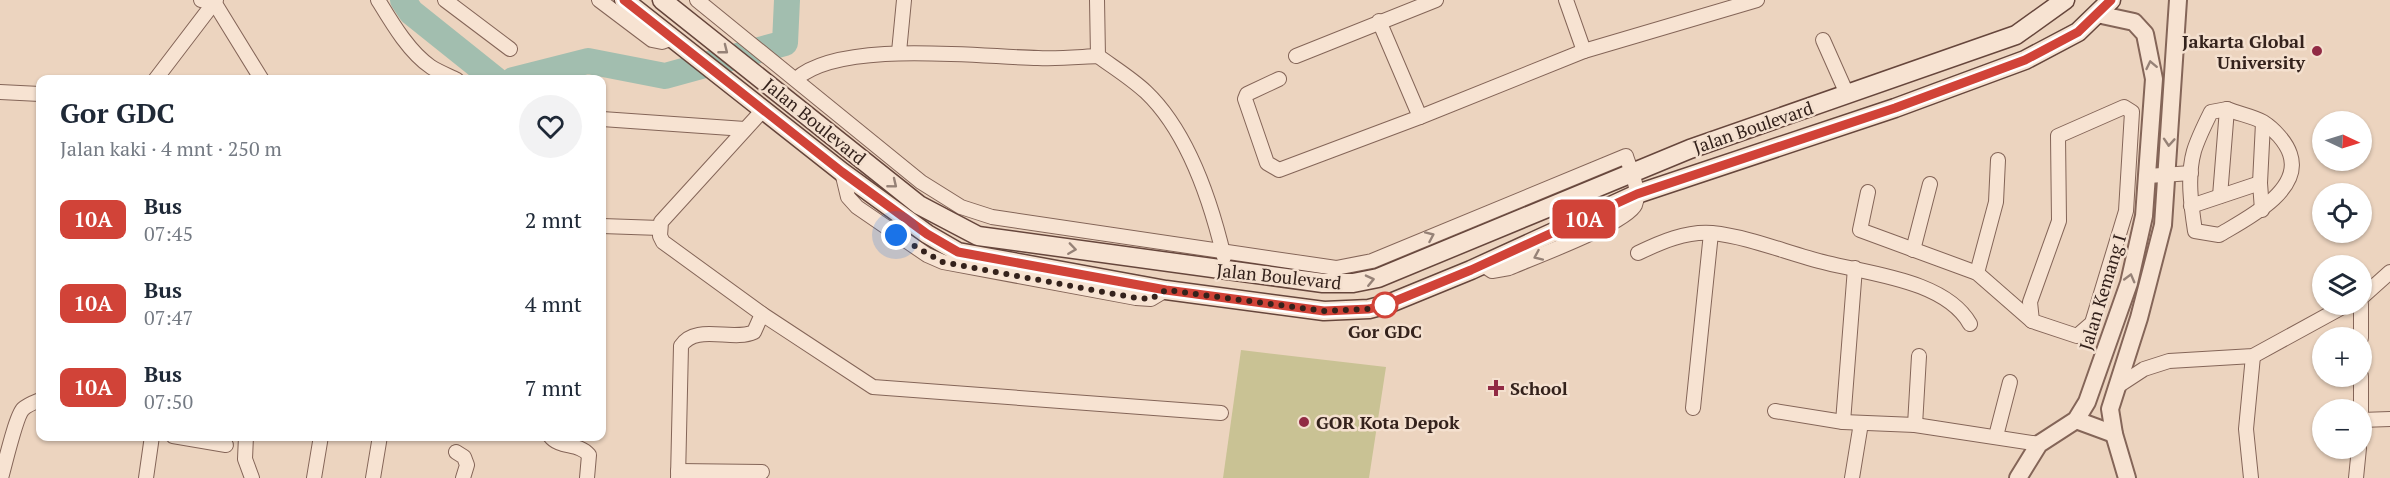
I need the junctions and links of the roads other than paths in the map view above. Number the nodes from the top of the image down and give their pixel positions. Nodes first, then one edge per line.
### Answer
1 (378, 0) edge
2 (445, 0) edge
3 (599, 0) edge
4 (624, 0) edge
5 (662, 0) edge
6 (697, 0) edge
7 (904, 0) edge
8 (1097, 0) edge
9 (1436, 0) edge
10 (1566, 0) edge
11 (1757, 0) edge
12 (2066, 0) edge
13 (2112, 0) edge
14 (2178, 0) edge
15 (210, 1) edge
16 (1740, 2) edge
17 (2097, 14) junction
18 (1379, 21) junction
19 (693, 25) junction
20 (1823, 40) dead end
21 (676, 41) junction
22 (510, 49) dead end
23 (1584, 51) junction
24 (899, 52) junction
25 (1098, 56) junction
26 (1296, 56) dead end
27 (431, 73) edge
28 (158, 75) edge
29 (259, 75) edge
30 (796, 79) junction
31 (1279, 79) dead end
32 (0, 92) edge
33 (36, 94) edge
34 (1847, 94) junction
35 (2154, 98) junction
36 (2124, 107) junction
37 (2228, 109) junction
38 (763, 110) junction
39 (1420, 117) junction
40 (606, 119) edge
41 (2263, 123) junction
42 (745, 129) junction
43 (1998, 159) dead end
44 (1629, 164) junction
45 (2191, 173) junction
46 (2148, 176) junction
47 (2166, 176) junction
48 (2259, 183) junction
49 (1930, 184) dead end
50 (1868, 192) dead end
51 (1637, 194) junction
52 (2220, 196) junction
53 (2191, 206) junction
54 (2262, 210) junction
55 (606, 226) edge
56 (660, 228) junction
57 (1711, 233) junction
58 (1222, 250) junction
59 (1913, 250) junction
60 (1638, 253) dead end
61 (1855, 268) junction
62 (1227, 271) junction
63 (2390, 272) edge
64 (1977, 273) junction
65 (1261, 275) junction
66 (2372, 288) edge
67 (1261, 303) junction
68 (2118, 312) junction
69 (762, 314) junction
70 (2328, 315) edge
71 (2139, 318) junction
72 (2032, 321) junction
73 (1970, 324) dead end
74 (1919, 356) dead end
75 (2253, 356) junction
76 (2120, 380) junction
77 (2010, 382) dead end
78 (36, 402) edge
79 (1693, 408) dead end
80 (1775, 411) dead end
81 (1221, 413) dead end
82 (2390, 419) edge
83 (2076, 420) junction
84 (2372, 420) edge
85 (1843, 422) junction
86 (1861, 423) junction
87 (1915, 425) junction
88 (2114, 434) junction
89 (1996, 436) junction
90 (151, 441) edge
91 (202, 441) edge
92 (246, 441) edge
93 (320, 441) edge
94 (379, 441) edge
95 (556, 441) edge
96 (2039, 444) junction
97 (226, 445) dead end
98 (456, 452) dead end
99 (2358, 459) edge
100 (762, 472) dead end
101 (678, 475) edge
102 (1, 478) edge
103 (146, 478) edge
104 (252, 478) edge
105 (314, 478) edge
106 (373, 478) edge
107 (463, 478) edge
108 (587, 478) edge
109 (1852, 478) edge
110 (2018, 478) edge
111 (2127, 478) edge
112 (2251, 478) edge
113 (2356, 478) edge

1 - 27 street
2 - 22 street
3 - 21 street
4 - 21 main road, Jalan Boulevard
5 - 19 main road, Jalan Boulevard
6 - 30 street
7 - 24 street
8 - 25 street
9 - 18 street
10 - 23 street
11 - 16 street
12 - 34 main road, Jalan Boulevard
13 - 17 main road, Jalan Boulevard
14 -> 47 street
15 - 28 street
15 - 29 street
16 - 23 street
35 -> 17 street, Jalan Kemang I
17 - 51 main road, Jalan Boulevard
18 - 26 street
18 - 39 street
19 - 21 main road
19 -> 62 main road, Jalan Boulevard
20 - 34 street
21 - 38 main road, Jalan Boulevard
23 - 39 street
24 - 25 street
24 - 30 street
25 - 58 street
30 - 58 street
31 - 39 street
32 - 33 street
34 - 44 main road, Jalan Boulevard
35 - 36 street
35 - 46 street, Jalan Kemang I
36 - 72 street
36 - 72 street
37 - 41 street
37 - 45 street
37 - 52 street
38 - 42 street
38 - 67 main road, Jalan Boulevard
40 - 42 street
41 - 48 street
41 - 54 street
42 - 56 street
43 - 64 street
44 - 51 street
58 -> 44 street
65 -> 44 main road, Jalan Boulevard
45 - 47 street
45 - 53 street
46 - 47 street
68 -> 46 street, Jalan Kemang I
47 - 71 street
48 - 52 street
48 - 54 street
49 - 59 street
50 - 59 street
51 -> 67 main road, Jalan Boulevard
52 - 53 street
53 - 54 street
55 - 56 street
56 - 69 street
57 - 60 street
57 - 61 street
57 - 79 street
58 - 62 street
59 - 64 street
61 - 73 street
61 - 85 street
62 - 65 main road, Jalan Boulevard
63 - 66 street
64 - 72 street
65 - 67 main road
68 - 71 street
68 - 83 street, Jalan Kemang I
69 - 81 street
69 - 101 street
70 - 75 street
71 - 76 street
74 - 87 street
75 - 76 street
75 - 112 street
76 - 88 street
77 - 89 street
78 - 102 street
80 - 85 street
82 - 84 street
83 - 88 street
83 - 96 street, Jalan Kemang I
85 - 86 street
86 - 87 street
86 - 109 street
87 - 89 street
88 - 111 street
89 - 96 street
90 - 103 street
91 - 97 street
92 - 104 street
93 - 105 street
94 - 106 street
95 - 108 street
96 - 110 street, Jalan Kemang I
98 - 107 street
99 - 113 street
100 - 101 street

